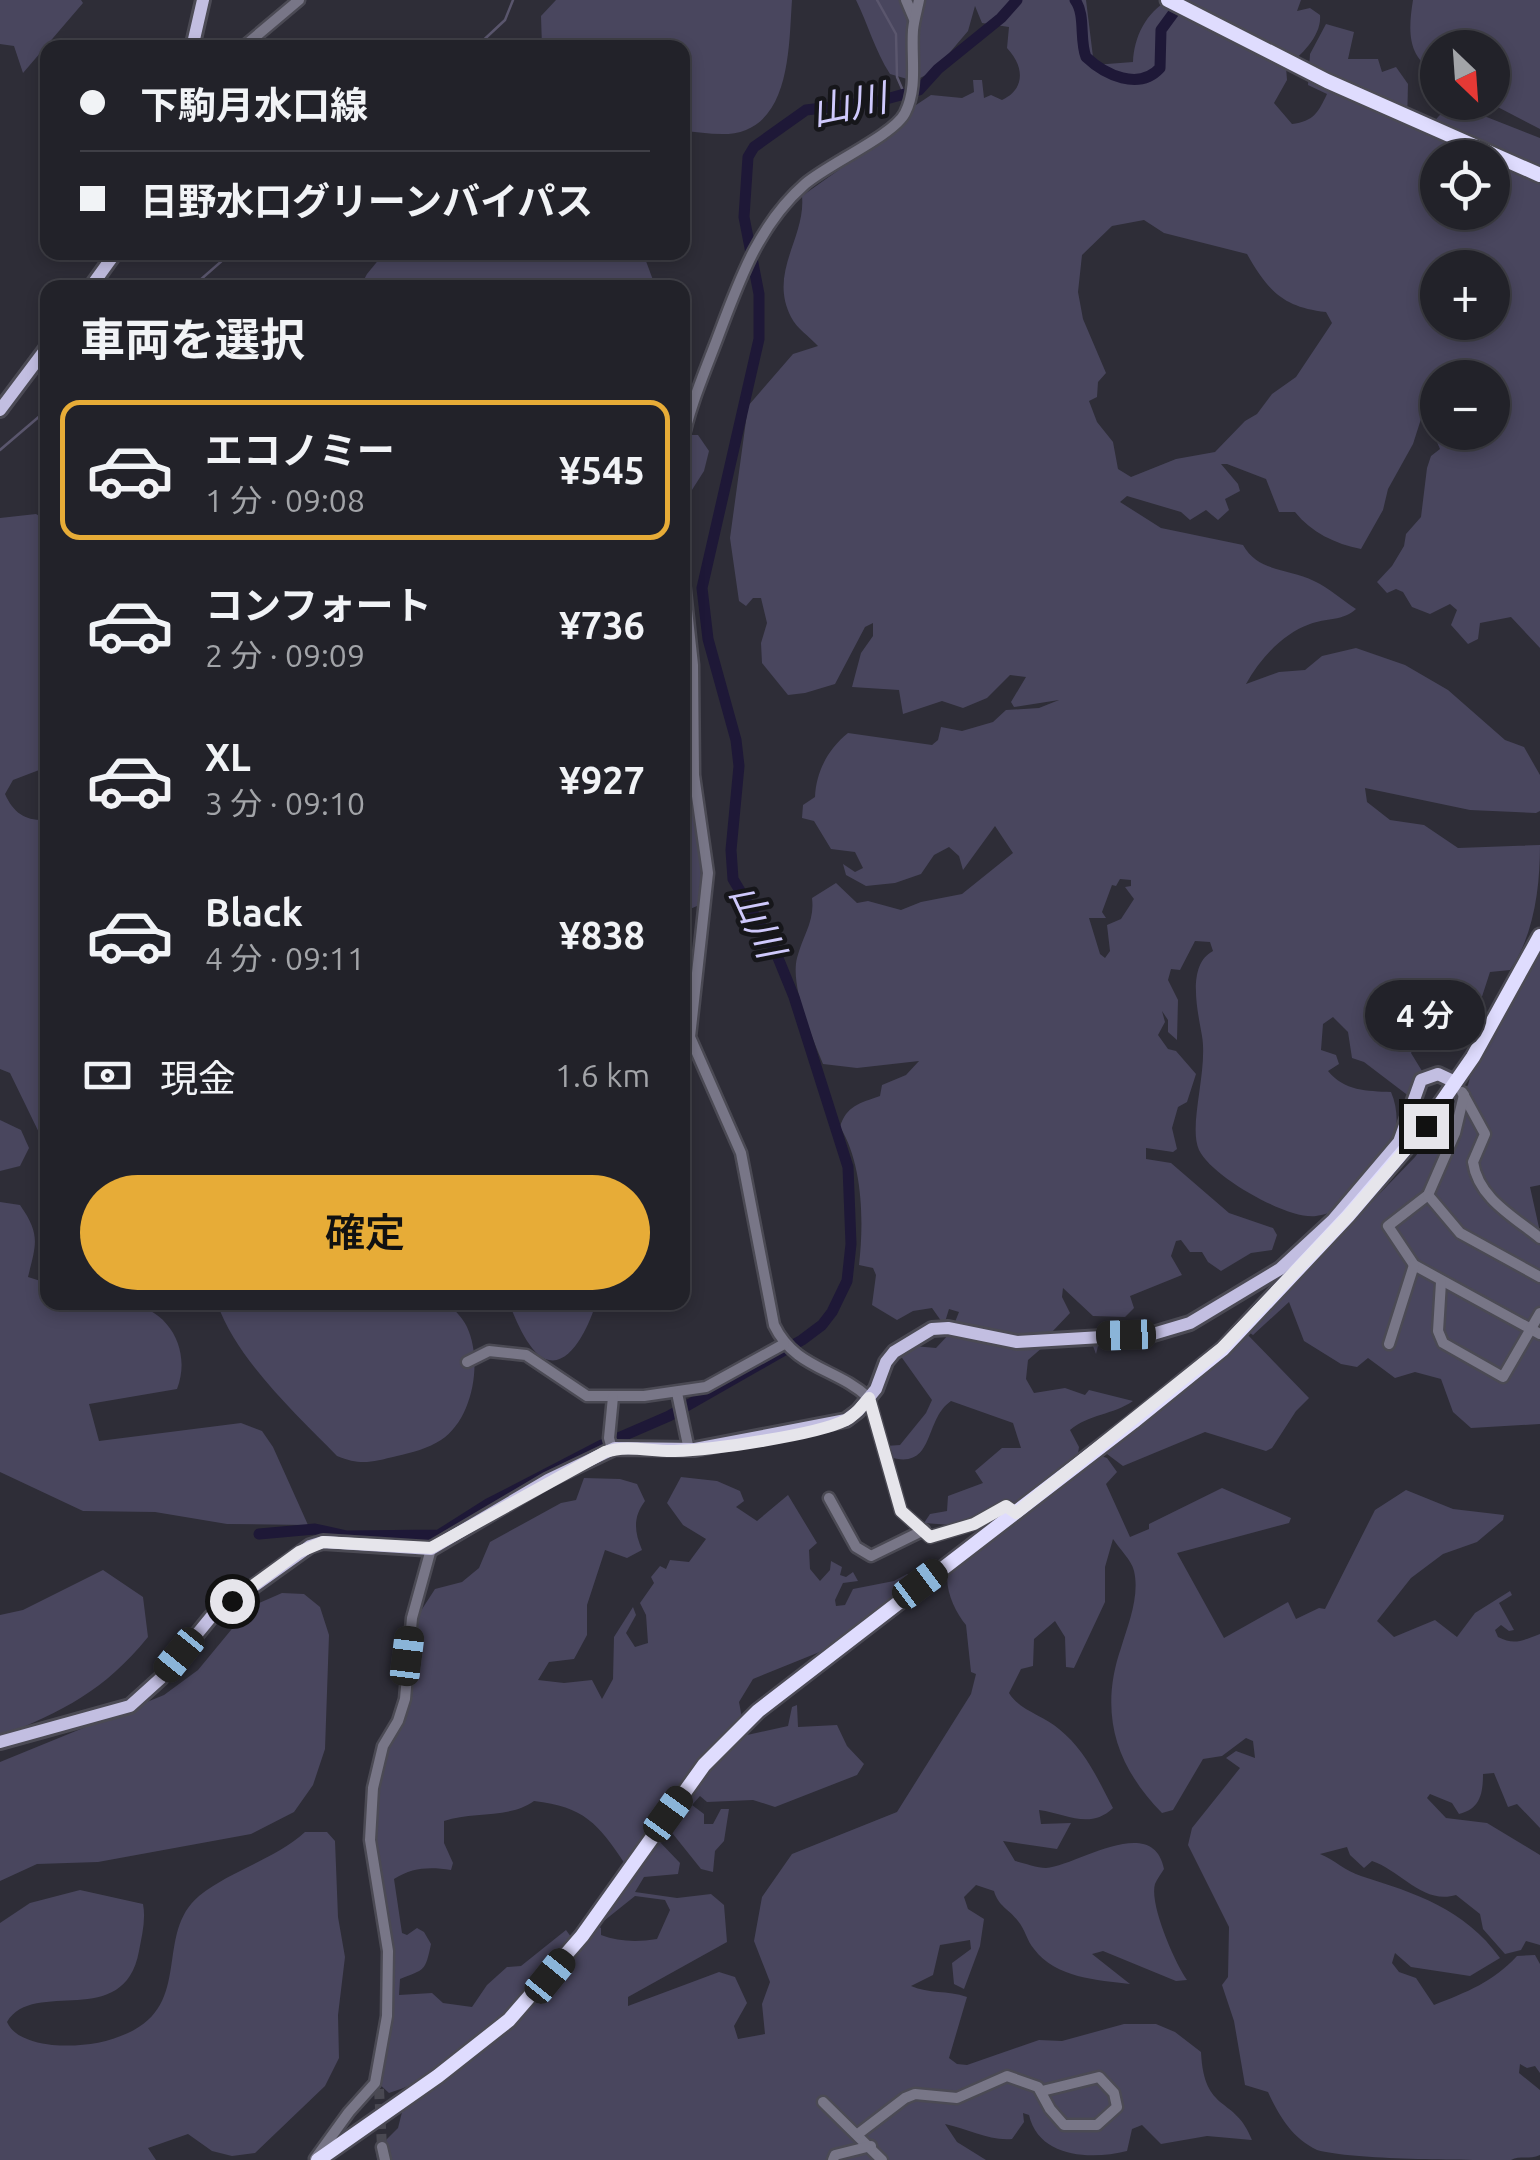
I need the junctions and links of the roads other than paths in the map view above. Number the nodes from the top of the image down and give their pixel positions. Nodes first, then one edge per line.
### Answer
1 (204, 0) edge
2 (299, 0) edge
3 (906, 0) edge
4 (920, 0) edge
5 (1168, 0) edge
6 (1191, 6) edge
7 (914, 20) junction
8 (194, 40) edge
9 (252, 40) edge
10 (1540, 165) edge
11 (1540, 175) edge
12 (40, 357) edge
13 (0, 410) edge
14 (690, 410) edge
15 (690, 638) edge
16 (1540, 936) edge
17 (690, 1037) edge
18 (690, 1037) edge
19 (1453, 1084) junction
20 (1428, 1195) junction
21 (1540, 1238) edge
22 (1414, 1265) junction
23 (1540, 1276) edge
24 (1441, 1282) junction
25 (1540, 1312) edge
26 (1536, 1331) edge
27 (1389, 1344) dead end
28 (787, 1347) junction
29 (467, 1362) dead end
30 (676, 1393) junction
31 (613, 1397) junction
32 (869, 1398) junction
33 (611, 1445) junction
34 (690, 1450) junction
35 (829, 1498) dead end
36 (1016, 1513) junction
37 (924, 1530) junction
38 (431, 1548) junction
39 (0, 1742) edge
40 (1042, 2091) junction
41 (823, 2102) dead end
42 (858, 2134) junction
43 (871, 2146) junction
44 (382, 2147) tunnel mouth
45 (316, 2160) edge
46 (384, 2160) edge
47 (832, 2160) edge
48 (882, 2160) edge

1 - 8 main road
2 - 9 street
3 - 7 street
4 - 7 street
5 - 6 highway
6 - 10 highway
6 - 11 highway
7 - 14 street
12 - 13 main road
15 - 17 street
16 - 19 highway
18 - 28 street
19 - 20 street
19 - 21 street
19 - 32 main road
19 - 36 highway
20 - 22 street
20 - 23 street
22 - 24 street
22 - 27 street
24 - 26 street
24 - 26 street
25 - 26 street
28 - 30 street
28 - 32 street
29 - 31 street
30 - 31 street
30 - 34 street
31 - 33 street
32 - 34 main road
32 - 37 street
33 - 34 main road
33 - 38 main road
35 - 37 street
36 - 37 street
36 - 45 highway
38 - 39 main road
38 - 45 street
40 - 40 street
40 - 42 street
41 - 42 street
42 - 43 street
43 - 47 street
43 - 48 street
44 - 46 street

